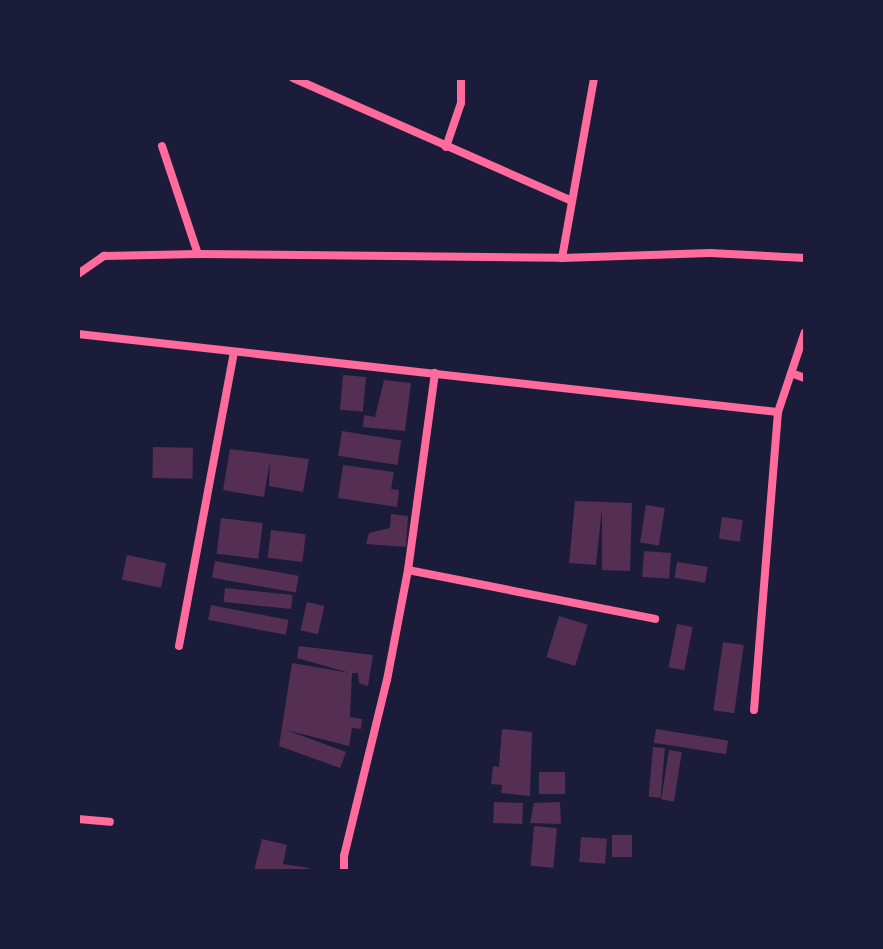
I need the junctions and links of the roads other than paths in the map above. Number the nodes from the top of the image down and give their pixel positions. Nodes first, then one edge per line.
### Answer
1 (293, 78) edge
2 (461, 78) edge
3 (594, 78) edge
4 (162, 146) dead end
5 (446, 147) junction
6 (570, 200) junction
7 (198, 254) junction
8 (562, 258) junction
9 (805, 258) edge
10 (78, 274) edge
11 (805, 332) edge
12 (78, 334) edge
13 (234, 353) junction
14 (435, 373) junction
15 (791, 373) junction
16 (805, 378) edge
17 (778, 412) junction
18 (408, 570) junction
19 (655, 619) dead end
20 (179, 646) dead end
21 (754, 710) dead end
22 (78, 819) edge
23 (110, 822) dead end
24 (344, 871) edge

1 - 5 street
2 - 5 street
3 - 6 street
4 - 7 street
5 - 6 street
6 - 8 street
7 - 8 street
7 - 10 street
8 - 9 street
11 - 15 street
12 - 13 street
13 - 14 street
13 - 20 street
14 - 17 street
14 - 18 street
15 - 16 street
15 - 17 street
17 - 21 street
18 - 19 street
18 - 24 street
22 - 23 street

